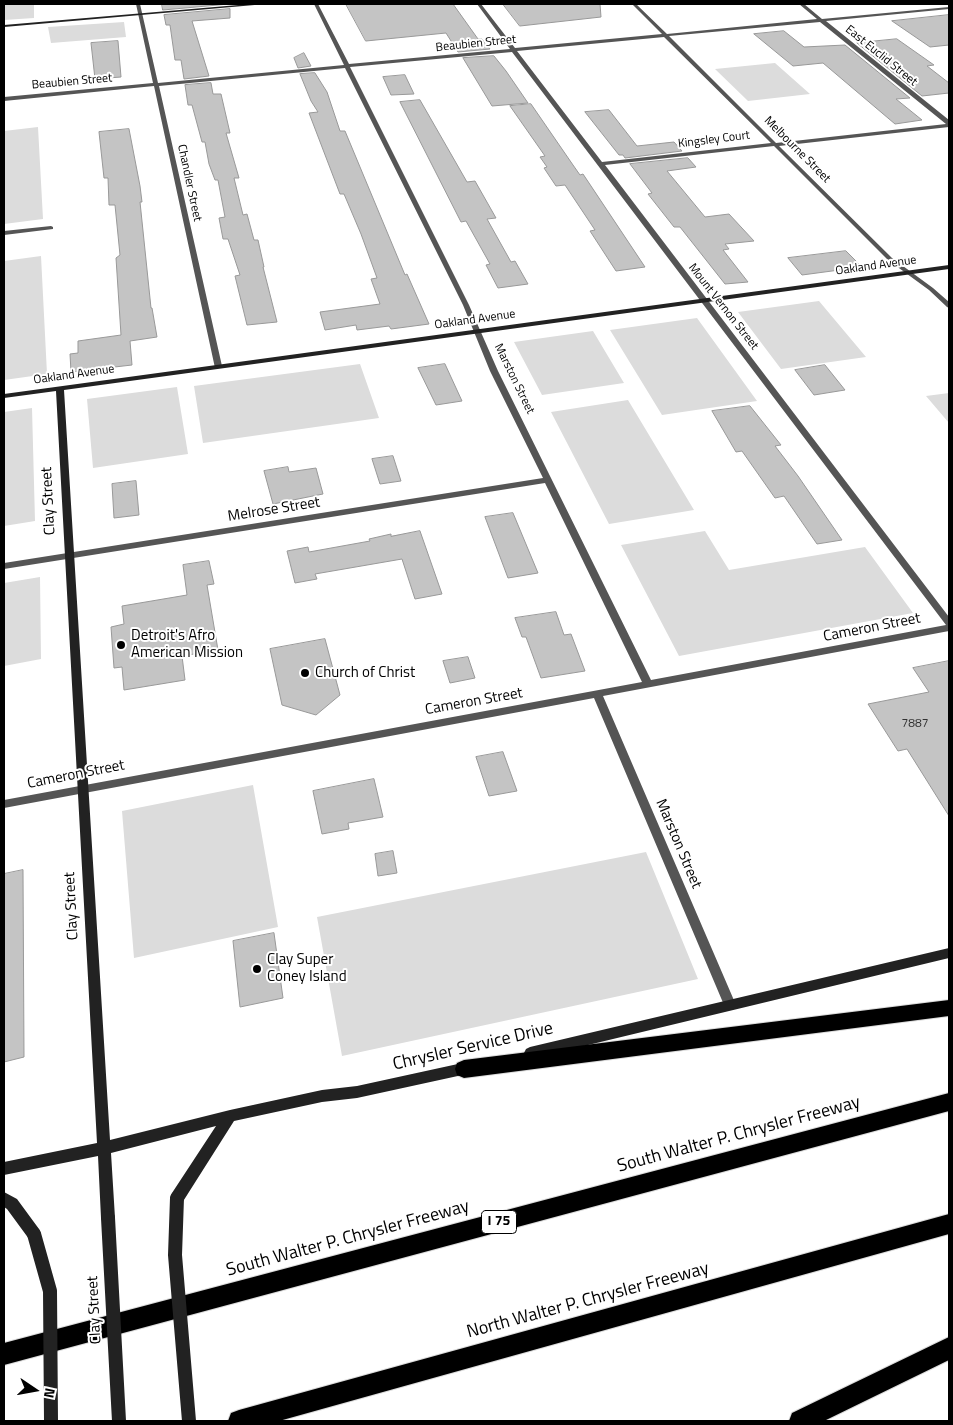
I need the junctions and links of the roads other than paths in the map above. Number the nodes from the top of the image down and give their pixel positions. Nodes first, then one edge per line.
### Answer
1 (138, 4) edge
2 (264, 4) edge
3 (316, 4) edge
4 (479, 4) edge
5 (634, 4) edge
6 (801, 4) edge
7 (949, 8) edge
8 (141, 14) junction
9 (821, 20) junction
10 (4, 26) edge
11 (665, 35) junction
12 (514, 50) junction
13 (347, 66) junction
14 (156, 84) junction
15 (4, 99) edge
16 (949, 124) edge
17 (775, 144) junction
18 (600, 164) junction
19 (51, 228) dead end
20 (4, 232) edge
21 (949, 267) edge
22 (909, 272) junction
23 (704, 300) junction
24 (949, 306) edge
25 (477, 331) junction
26 (218, 366) junction
27 (60, 388) junction
28 (4, 396) edge
29 (549, 480) junction
30 (70, 556) junction
31 (4, 566) edge
32 (949, 623) edge
33 (949, 628) edge
34 (649, 685) junction
35 (597, 694) junction
36 (83, 789) junction
37 (4, 804) edge
38 (949, 953) edge
39 (730, 1005) junction
40 (949, 1008) edge
41 (464, 1069) junction
42 (949, 1102) edge
43 (230, 1116) junction
44 (104, 1148) junction
45 (4, 1169) edge
46 (4, 1199) edge
47 (949, 1224) edge
48 (949, 1348) edge
49 (4, 1354) edge
50 (51, 1421) edge
51 (119, 1421) edge
52 (189, 1421) edge
53 (239, 1421) edge
54 (800, 1421) edge

1 - 8 street, Chandler Street
2 - 8 street
3 - 13 street, Marston Street
4 - 12 street, Mount Vernon Street
5 - 11 street, Melbourne Street
6 - 9 street, East Euclid Street
7 - 9 street, Beaubien Street
8 - 10 street
8 - 14 street, Chandler Street
9 - 11 street, Beaubien Street
9 - 16 street, East Euclid Street
11 - 12 street, Beaubien Street
11 - 17 street, Melbourne Street
12 - 13 street, Beaubien Street
12 - 18 street, Mount Vernon Street
13 - 14 street, Beaubien Street
13 - 25 street, Marston Street
14 - 15 street, Beaubien Street
14 - 26 street, Chandler Street
16 - 17 street, Kingsley Court
17 - 18 street, Kingsley Court
17 - 22 street, Melbourne Street
18 - 23 street, Mount Vernon Street
19 - 20 street
21 - 22 street, Oakland Avenue
22 - 23 street, Oakland Avenue
22 - 24 street, Melbourne Street
23 - 25 street, Oakland Avenue
23 - 32 street, Mount Vernon Street
25 - 26 street, Oakland Avenue
25 - 29 street, Marston Street
26 - 27 street, Oakland Avenue
27 - 28 street, Oakland Avenue
27 - 30 street, Clay Street
29 - 30 street, Melrose Street
29 - 34 street, Marston Street
30 - 31 street, Melrose Street
30 - 36 street, Clay Street
33 - 34 street, Cameron Street
34 - 35 street, Cameron Street
35 - 36 street, Cameron Street
35 - 39 street, Marston Street
36 - 37 street, Cameron Street
36 - 44 street, Clay Street
38 - 39 street, Chrysler Service Drive
39 - 41 street, Chrysler Service Drive
40 - 41 highway
41 - 43 street, Chrysler Service Drive
42 - 49 highway, South Walter P. Chrysler Freeway / I 75
43 - 44 street, Chrysler Service Drive
43 - 52 street, bridge
44 - 45 street, Chrysler Service Drive
44 - 51 street, Clay Street, bridge
46 - 50 street, bridge
47 - 53 highway, North Walter P. Chrysler Freeway
48 - 54 highway

